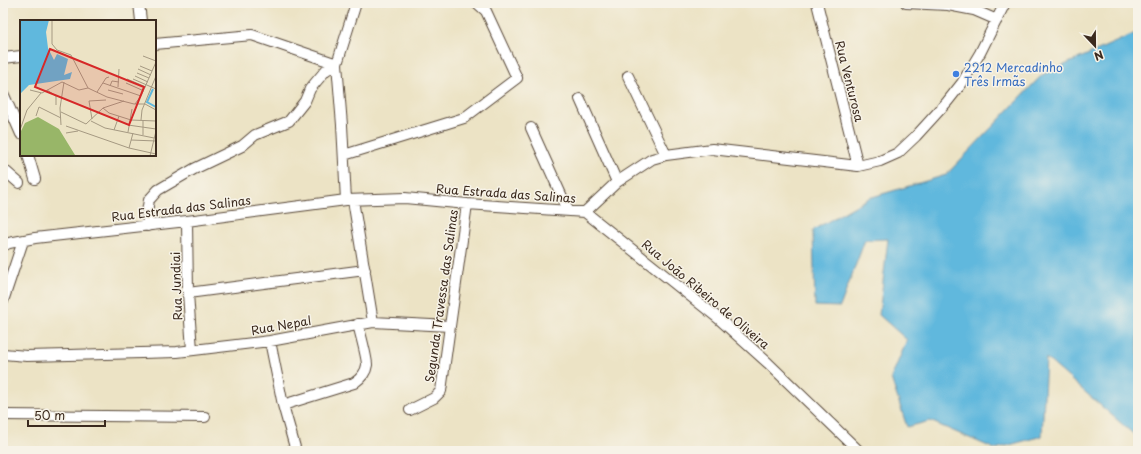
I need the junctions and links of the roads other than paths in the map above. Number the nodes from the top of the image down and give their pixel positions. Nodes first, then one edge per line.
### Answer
1 (139, 3) edge
2 (356, 3) edge
3 (477, 3) edge
4 (817, 3) edge
5 (906, 3) edge
6 (1005, 3) edge
7 (140, 20) edge
8 (997, 20) junction
9 (156, 44) edge
10 (20, 56) edge
11 (3, 58) edge
12 (337, 64) junction
13 (628, 76) dead end
14 (3, 93) edge
15 (580, 99) dead end
16 (530, 128) dead end
17 (20, 132) edge
18 (344, 155) junction
19 (666, 155) junction
20 (28, 156) edge
21 (858, 166) junction
22 (3, 169) edge
23 (35, 179) dead end
24 (617, 182) junction
25 (19, 183) dead end
26 (350, 200) junction
27 (467, 204) junction
28 (568, 210) junction
29 (585, 212) junction
30 (187, 221) junction
31 (148, 226) junction
32 (23, 241) junction
33 (3, 246) edge
34 (366, 270) junction
35 (188, 293) junction
36 (3, 301) edge
37 (373, 322) junction
38 (358, 324) junction
39 (450, 326) junction
40 (270, 341) junction
41 (192, 350) junction
42 (3, 354) edge
43 (283, 405) junction
44 (410, 410) dead end
45 (3, 415) edge
46 (205, 417) dead end
47 (296, 451) edge
48 (859, 451) edge

1 - 7 street
2 - 12 street
3 - 18 street
4 - 21 street, Rua Venturosa
5 - 8 street
6 - 8 street, Rua Estrada das Salinas
8 - 21 street, Rua Estrada das Salinas
9 - 12 street
10 - 11 street
12 - 18 street
12 - 31 street
13 - 19 street
14 - 17 street
15 - 24 street
16 - 28 street
18 - 26 street
19 - 21 street, Rua Estrada das Salinas
19 - 24 street, Rua Estrada das Salinas
20 - 23 street
22 - 25 street
24 - 29 street, Rua Estrada das Salinas
26 - 27 street, Rua Estrada das Salinas
26 - 30 street, Rua Estrada das Salinas
26 - 34 street
27 - 28 street, Rua Estrada das Salinas
27 - 39 street, Segunda Travessa das Salinas
28 - 29 street, Rua Estrada das Salinas
29 - 48 street, Rua João Ribeiro de Oliveira
30 - 31 street, Rua Estrada das Salinas
30 - 35 street, Rua Jundiai
31 - 32 street, Rua Estrada das Salinas
32 - 33 street, Rua Estrada das Salinas
32 - 36 street
34 - 35 street
34 - 37 street
35 - 41 street, Rua Jundiai
37 - 38 street, Rua Nepal
37 - 39 street, Rua Nepal
38 - 40 street, Rua Nepal
38 - 43 street
39 - 44 street, Segunda Travessa das Salinas
40 - 41 street, Rua Nepal
40 - 43 street
41 - 42 street, Rua Nepal
43 - 47 street
45 - 46 street

